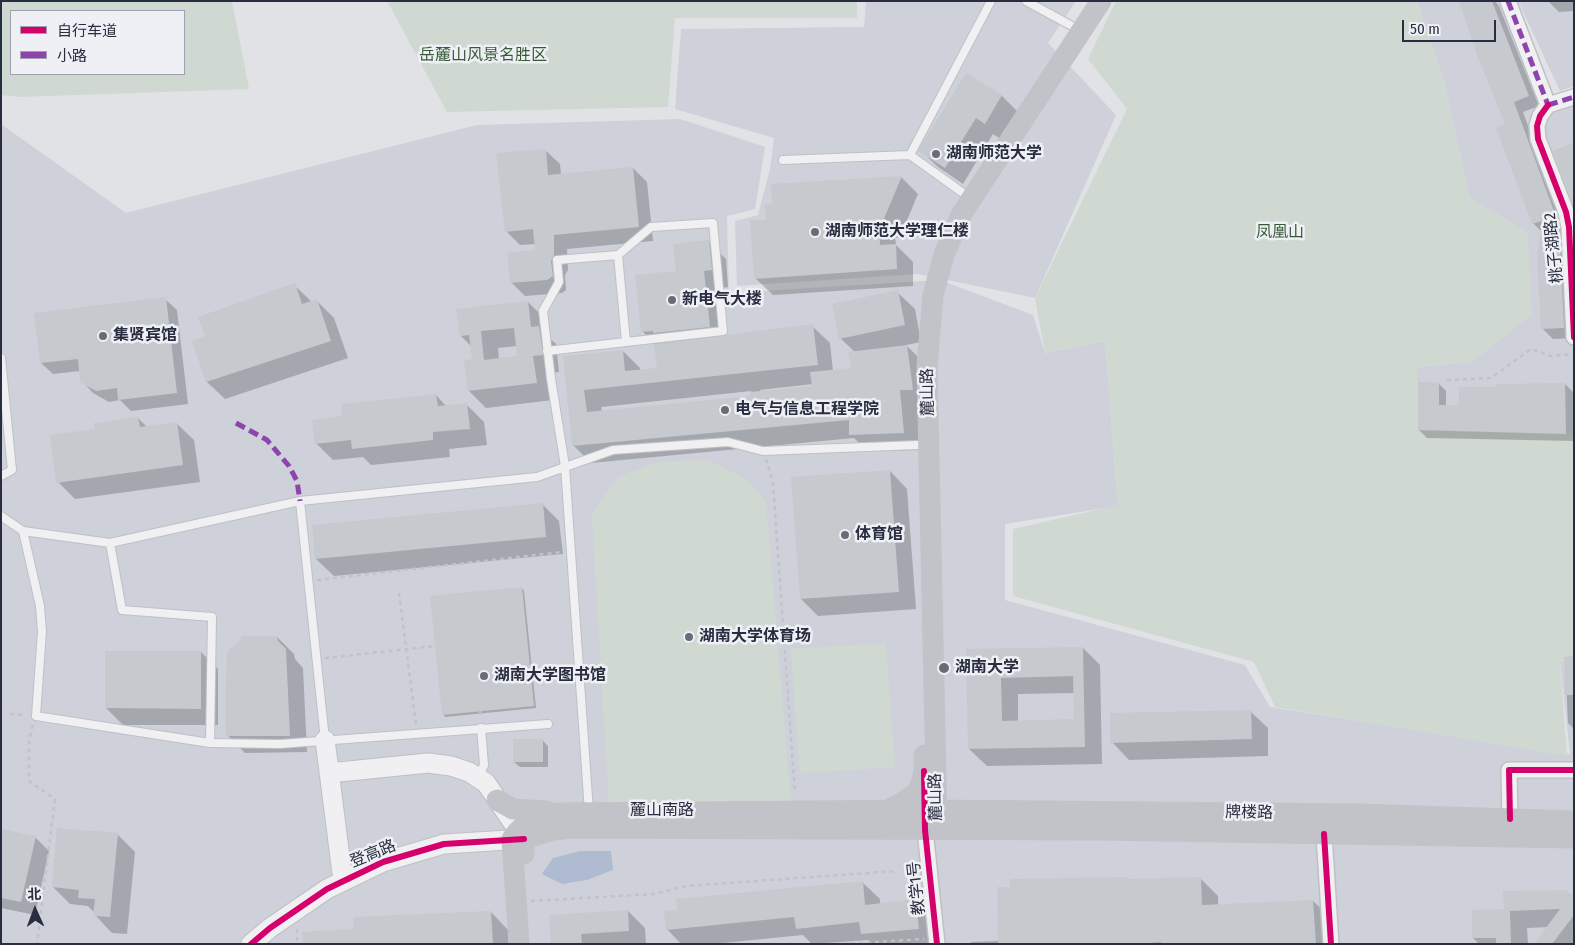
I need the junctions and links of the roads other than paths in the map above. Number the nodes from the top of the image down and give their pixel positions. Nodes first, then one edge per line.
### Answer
1 (991, 1) edge
2 (1026, 1) edge
3 (1088, 1) edge
4 (1101, 1) edge
5 (1508, 1) edge
6 (1072, 26) junction
7 (1574, 97) edge
8 (1548, 105) junction
9 (910, 155) junction
10 (783, 160) dead end
11 (963, 193) junction
12 (618, 255) junction
13 (1574, 336) edge
14 (626, 342) junction
15 (547, 351) junction
16 (1, 358) edge
17 (917, 444) junction
18 (565, 466) junction
19 (1, 476) edge
20 (300, 501) junction
21 (1, 516) edge
22 (23, 531) junction
23 (110, 543) junction
24 (548, 724) dead end
25 (481, 728) junction
26 (325, 740) junction
27 (210, 743) junction
28 (1574, 770) edge
29 (930, 771) junction
30 (329, 773) junction
31 (478, 778) junction
32 (497, 800) junction
33 (886, 810) junction
34 (972, 810) junction
35 (580, 812) junction
36 (1510, 819) junction
37 (931, 820) junction
38 (1574, 821) edge
39 (1324, 834) junction
40 (518, 836) junction
41 (1574, 838) edge
42 (343, 882) junction
43 (937, 941) edge
44 (251, 944) edge
45 (519, 944) edge
46 (530, 944) edge
47 (1331, 944) edge

1 - 9 lane
2 - 6 lane
3 - 6 main road, 麓山路
4 - 29 main road, 麓山路
5 - 8 street
6 - 11 main road, 麓山路
7 - 8 street
8 - 13 street, 桃子湖路2
9 - 10 lane
9 - 11 lane
11 - 17 main road, 麓山路
12 - 14 lane
12 - 14 lane
12 - 15 lane
14 - 15 lane
15 - 18 lane
16 - 19 lane
17 - 18 lane
17 - 29 main road, 麓山路
18 - 20 lane
18 - 35 lane
20 - 23 lane
20 - 26 lane
21 - 22 lane
22 - 23 lane
22 - 27 lane
23 - 27 lane
24 - 25 lane
25 - 26 lane
25 - 31 lane
26 - 27 lane
26 - 30 street
28 - 36 street
29 - 33 main road
29 - 34 main road
29 - 37 main road, 麓山路
30 - 31 street
30 - 42 street
31 - 32 street
32 - 35 main road
32 - 40 street
33 - 35 main road, 麓山南路
33 - 37 main road, 麓山南路
34 - 36 main road, 牌楼路
34 - 37 main road, 牌楼路
35 - 40 main road, 麓山南路
36 - 38 main road, 牌楼路
37 - 39 main road, 牌楼路
37 - 40 main road, 麓山南路
37 - 43 street, 教学1号
39 - 41 main road, 牌楼路
39 - 47 street
40 - 42 street, 登高路
40 - 45 main road
40 - 46 main road
42 - 44 street, 登高路

